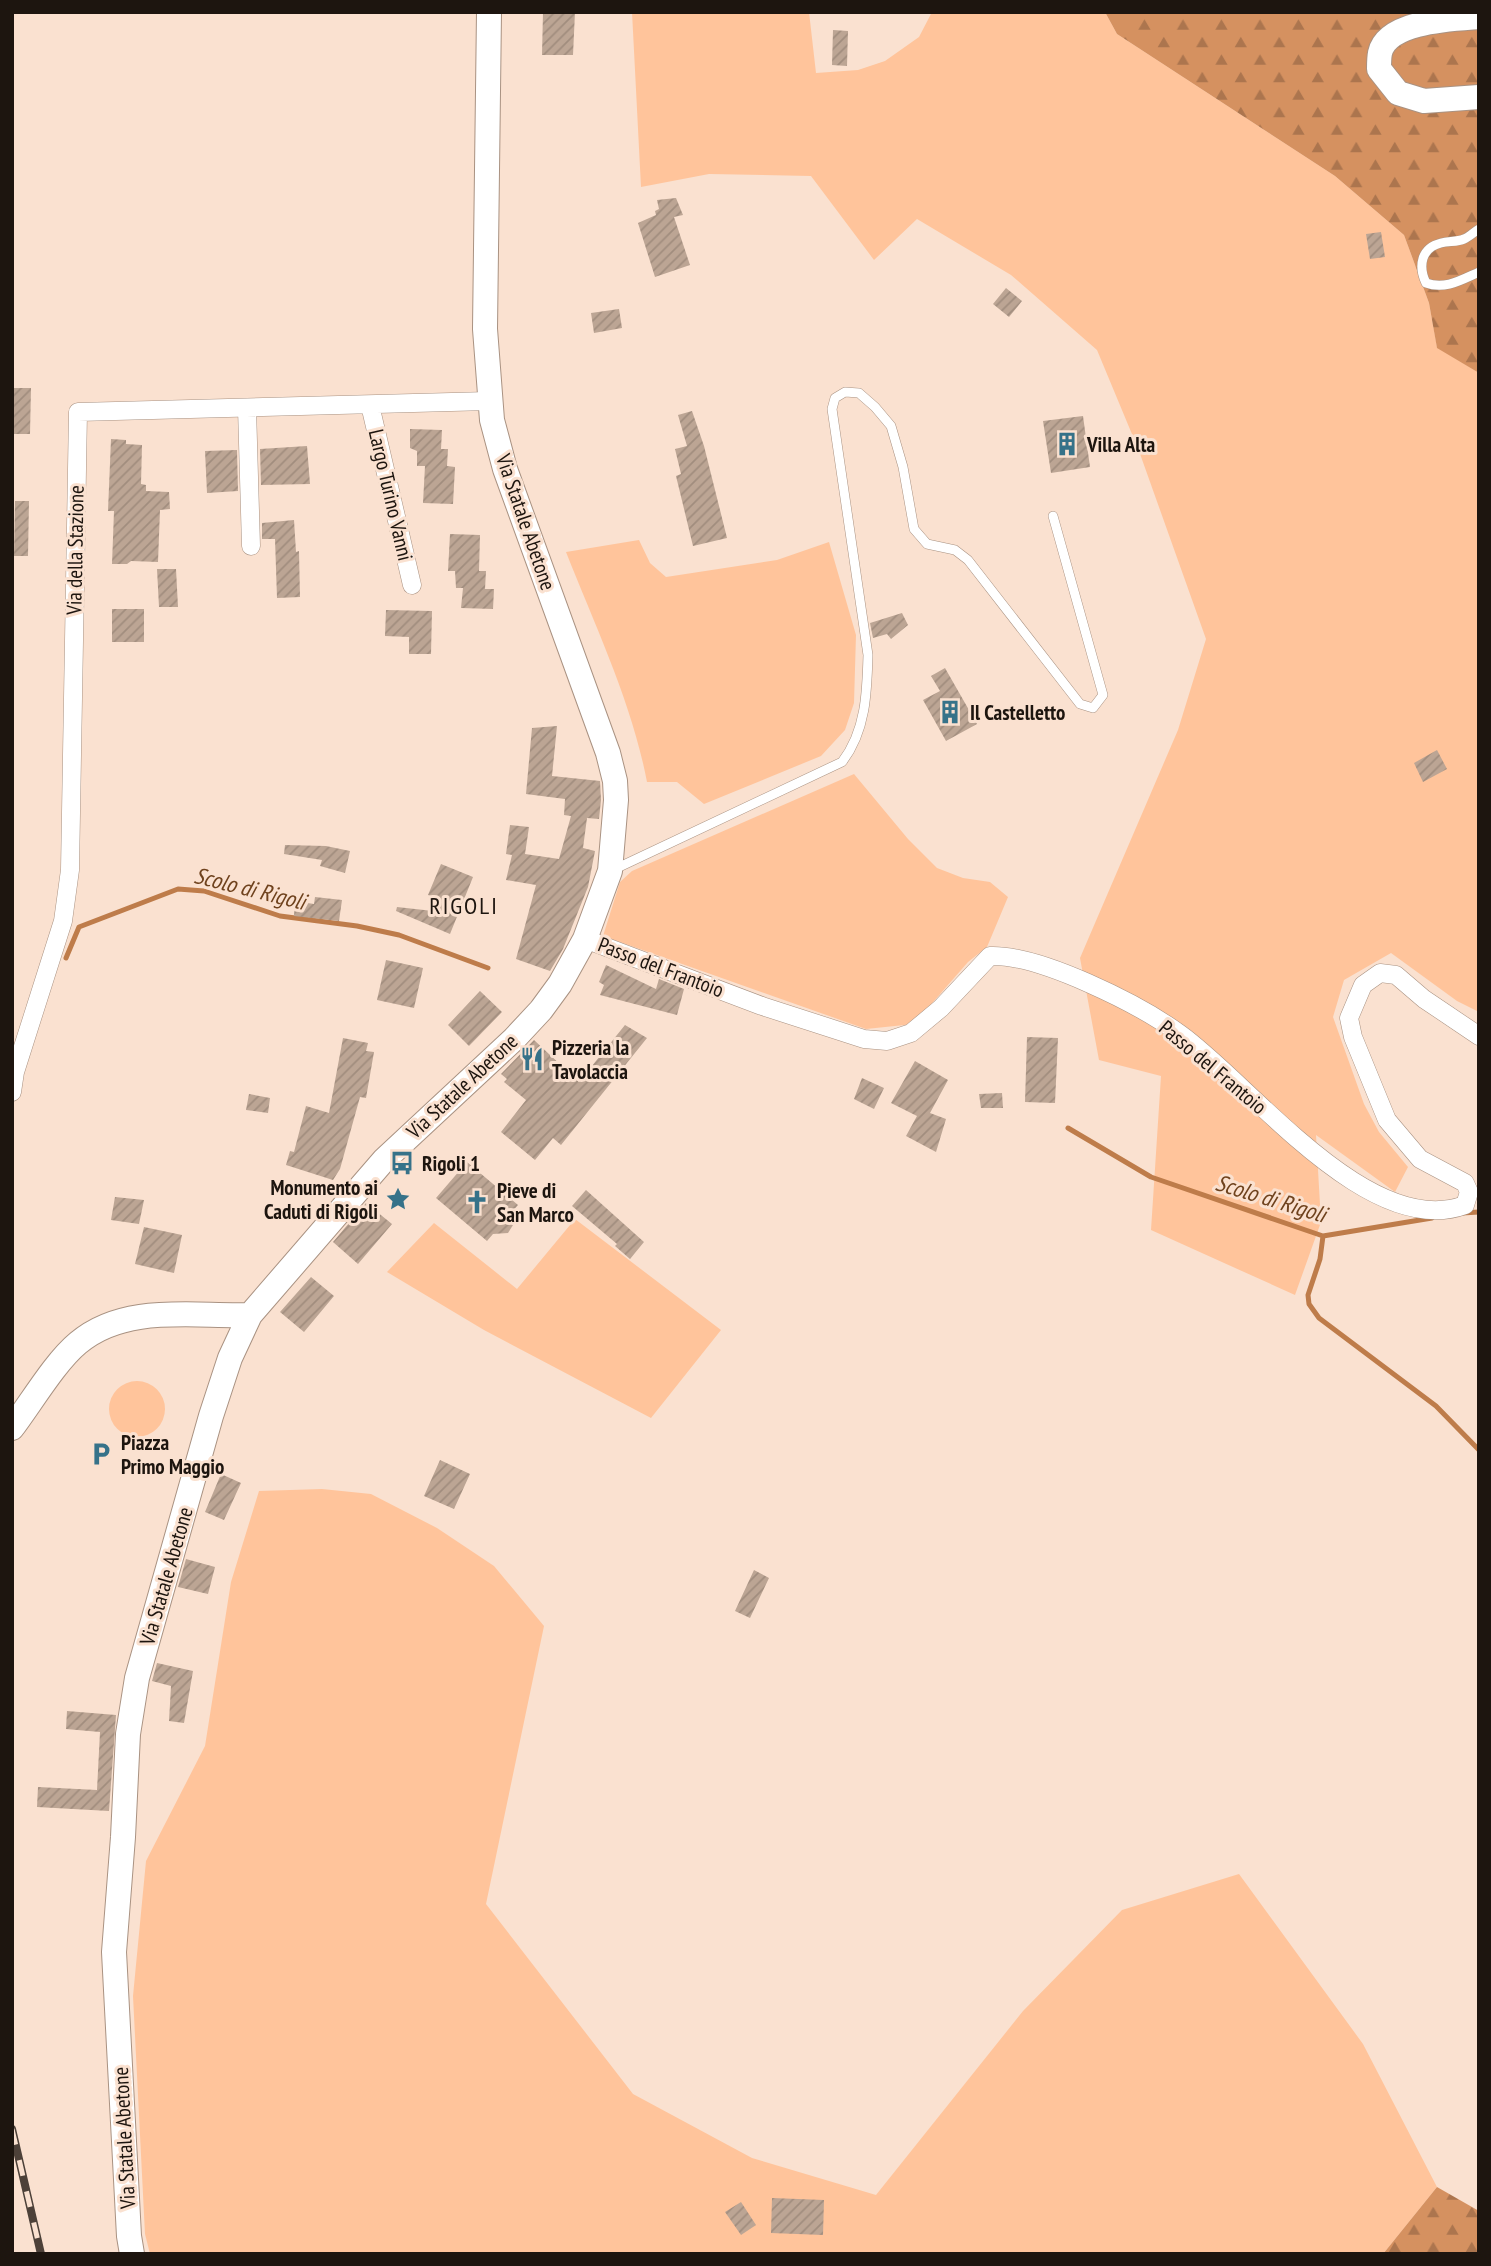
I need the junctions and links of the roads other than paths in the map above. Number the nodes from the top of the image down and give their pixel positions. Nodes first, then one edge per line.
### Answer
1 (489, 12) edge
2 (1479, 17) edge
3 (1479, 97) edge
4 (1479, 229) edge
5 (1479, 272) edge
6 (489, 401) junction
7 (370, 405) junction
8 (247, 408) junction
9 (1053, 516) dead end
10 (251, 546) dead end
11 (412, 585) dead end
12 (610, 871) junction
13 (585, 939) junction
14 (1479, 1036) edge
15 (12, 1092) edge
16 (250, 1315) junction
17 (12, 1428) edge
18 (132, 2254) edge

1 - 6 main road, Via Statale Abetone
2 - 3 main road
4 - 5 lane
6 - 7 street, Via della Stazione
6 - 12 main road, Via Statale Abetone
7 - 8 street, Via della Stazione
7 - 11 street, Largo Turino Vanni
8 - 10 street
8 - 15 street, Via della Stazione
9 - 12 lane
12 - 13 main road, Via Statale Abetone
13 - 14 street, Passo del Frantoio
13 - 16 main road, Via Statale Abetone
16 - 17 main road
16 - 18 main road, Via Statale Abetone

